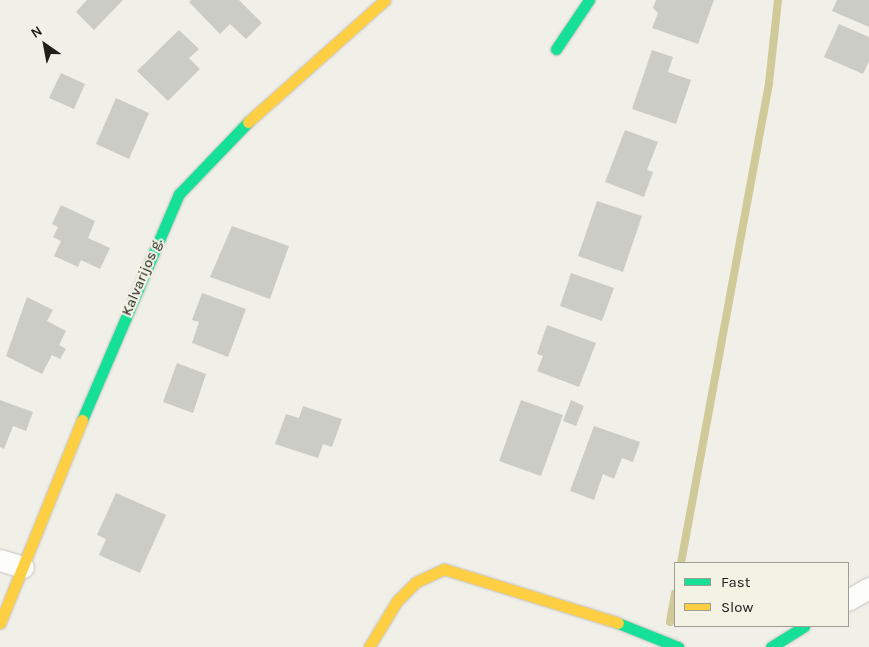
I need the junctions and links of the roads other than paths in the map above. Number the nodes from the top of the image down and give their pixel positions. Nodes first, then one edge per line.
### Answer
1 (384, 0) edge
2 (588, 0) edge
3 (556, 49) dead end
4 (0, 560) edge
5 (23, 567) junction
6 (869, 588) edge
7 (849, 599) edge
8 (0, 623) edge
9 (802, 627) edge
10 (369, 647) edge
11 (678, 647) edge
12 (772, 647) edge

1 - 5 main road, Kalvarijos g.
2 - 3 main road
4 - 5 street
5 - 8 main road, Kalvarijos g.
6 - 7 street
9 - 12 main road
10 - 11 main road

